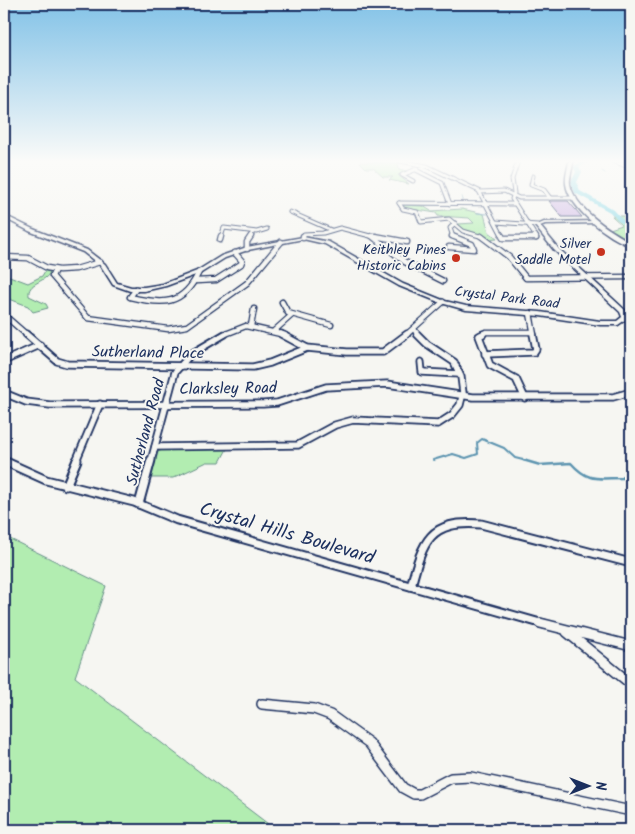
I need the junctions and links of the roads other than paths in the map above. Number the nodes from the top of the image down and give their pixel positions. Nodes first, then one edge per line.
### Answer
1 (448, 200) edge
2 (485, 200) edge
3 (513, 200) edge
4 (577, 200) edge
5 (450, 204) junction
6 (487, 204) junction
7 (515, 204) junction
8 (290, 212) dead end
9 (4, 216) edge
10 (496, 222) junction
11 (526, 222) junction
12 (596, 222) junction
13 (455, 224) junction
14 (536, 224) junction
15 (267, 229) dead end
16 (331, 230) junction
17 (253, 232) junction
18 (372, 236) junction
19 (303, 238) junction
20 (220, 240) dead end
21 (281, 242) junction
22 (407, 242) dead end
23 (631, 244) edge
24 (449, 248) dead end
25 (247, 249) junction
26 (234, 253) junction
27 (4, 257) edge
28 (100, 262) junction
29 (55, 270) junction
30 (200, 272) junction
31 (631, 277) edge
32 (588, 278) junction
33 (196, 281) junction
34 (443, 281) dead end
35 (136, 289) junction
36 (282, 302) dead end
37 (443, 302) junction
38 (254, 309) dead end
39 (530, 313) junction
40 (4, 315) edge
41 (292, 315) junction
42 (331, 325) dead end
43 (250, 326) junction
44 (414, 329) junction
45 (274, 332) junction
46 (532, 332) junction
47 (40, 345) junction
48 (307, 348) junction
49 (485, 354) junction
50 (4, 361) edge
51 (421, 362) dead end
52 (181, 364) junction
53 (460, 374) junction
54 (631, 392) edge
55 (4, 393) edge
56 (464, 396) junction
57 (525, 398) junction
58 (166, 403) junction
59 (100, 404) junction
60 (155, 447) junction
61 (4, 461) edge
62 (66, 486) junction
63 (139, 504) junction
64 (631, 563) edge
65 (411, 586) junction
66 (564, 630) junction
67 (631, 646) edge
68 (631, 684) edge
69 (262, 704) dead end
70 (631, 810) edge

1 - 5 street
2 - 6 street
3 - 7 street
4 - 12 main road
5 - 6 street
5 - 13 street
6 - 7 street
6 - 10 street
7 - 11 street
8 - 16 street
9 - 28 street, Crystal Park Road
10 - 11 street
10 - 11 street
11 - 14 street
12 - 14 street
12 - 23 main road
13 - 24 street
13 - 32 street
14 - 32 street, Crystal Park Road
15 - 17 street
16 - 18 street
16 - 19 street
17 - 20 street
17 - 25 street
18 - 22 street
18 - 34 street
19 - 21 street, Crystal Park Road
19 - 37 street, Crystal Park Road
21 - 25 street, Crystal Park Road
21 - 29 street
25 - 26 street, Crystal Park Road
26 - 30 street, Crystal Park Road
26 - 33 street
27 - 29 street
28 - 29 street
28 - 35 street, Crystal Park Road
30 - 33 street
30 - 35 street, Crystal Park Road
31 - 32 street
32 - 39 street, Crystal Park Road
33 - 35 street
36 - 41 street
37 - 39 street, Crystal Park Road
37 - 44 street
38 - 43 street
39 - 46 street
40 - 47 street, Sutherland Place
41 - 42 street
41 - 45 street
43 - 45 street
43 - 52 street, Sutherland Road
44 - 48 street
44 - 53 street
45 - 48 street
46 - 49 street
46 - 49 street
47 - 50 street
47 - 52 street, Sutherland Place
48 - 52 street, Sutherland Place
49 - 57 street
51 - 53 street
52 - 58 street, Sutherland Road
53 - 56 street
54 - 57 street, Clarksley Road
55 - 59 street, Clarksley Road
56 - 57 street, Clarksley Road
56 - 58 street, Clarksley Road
56 - 60 street
58 - 59 street, Clarksley Road
58 - 60 street, Sutherland Road
59 - 62 street
60 - 63 street, Sutherland Road
61 - 62 street, Crystal Hills Boulevard
62 - 63 street, Crystal Hills Boulevard
63 - 65 street, Crystal Hills Boulevard
64 - 65 street
65 - 66 street, Crystal Hills Boulevard
66 - 67 street, Crystal Hills Boulevard
66 - 68 street, Crystal Hills Boulevard
69 - 70 street

